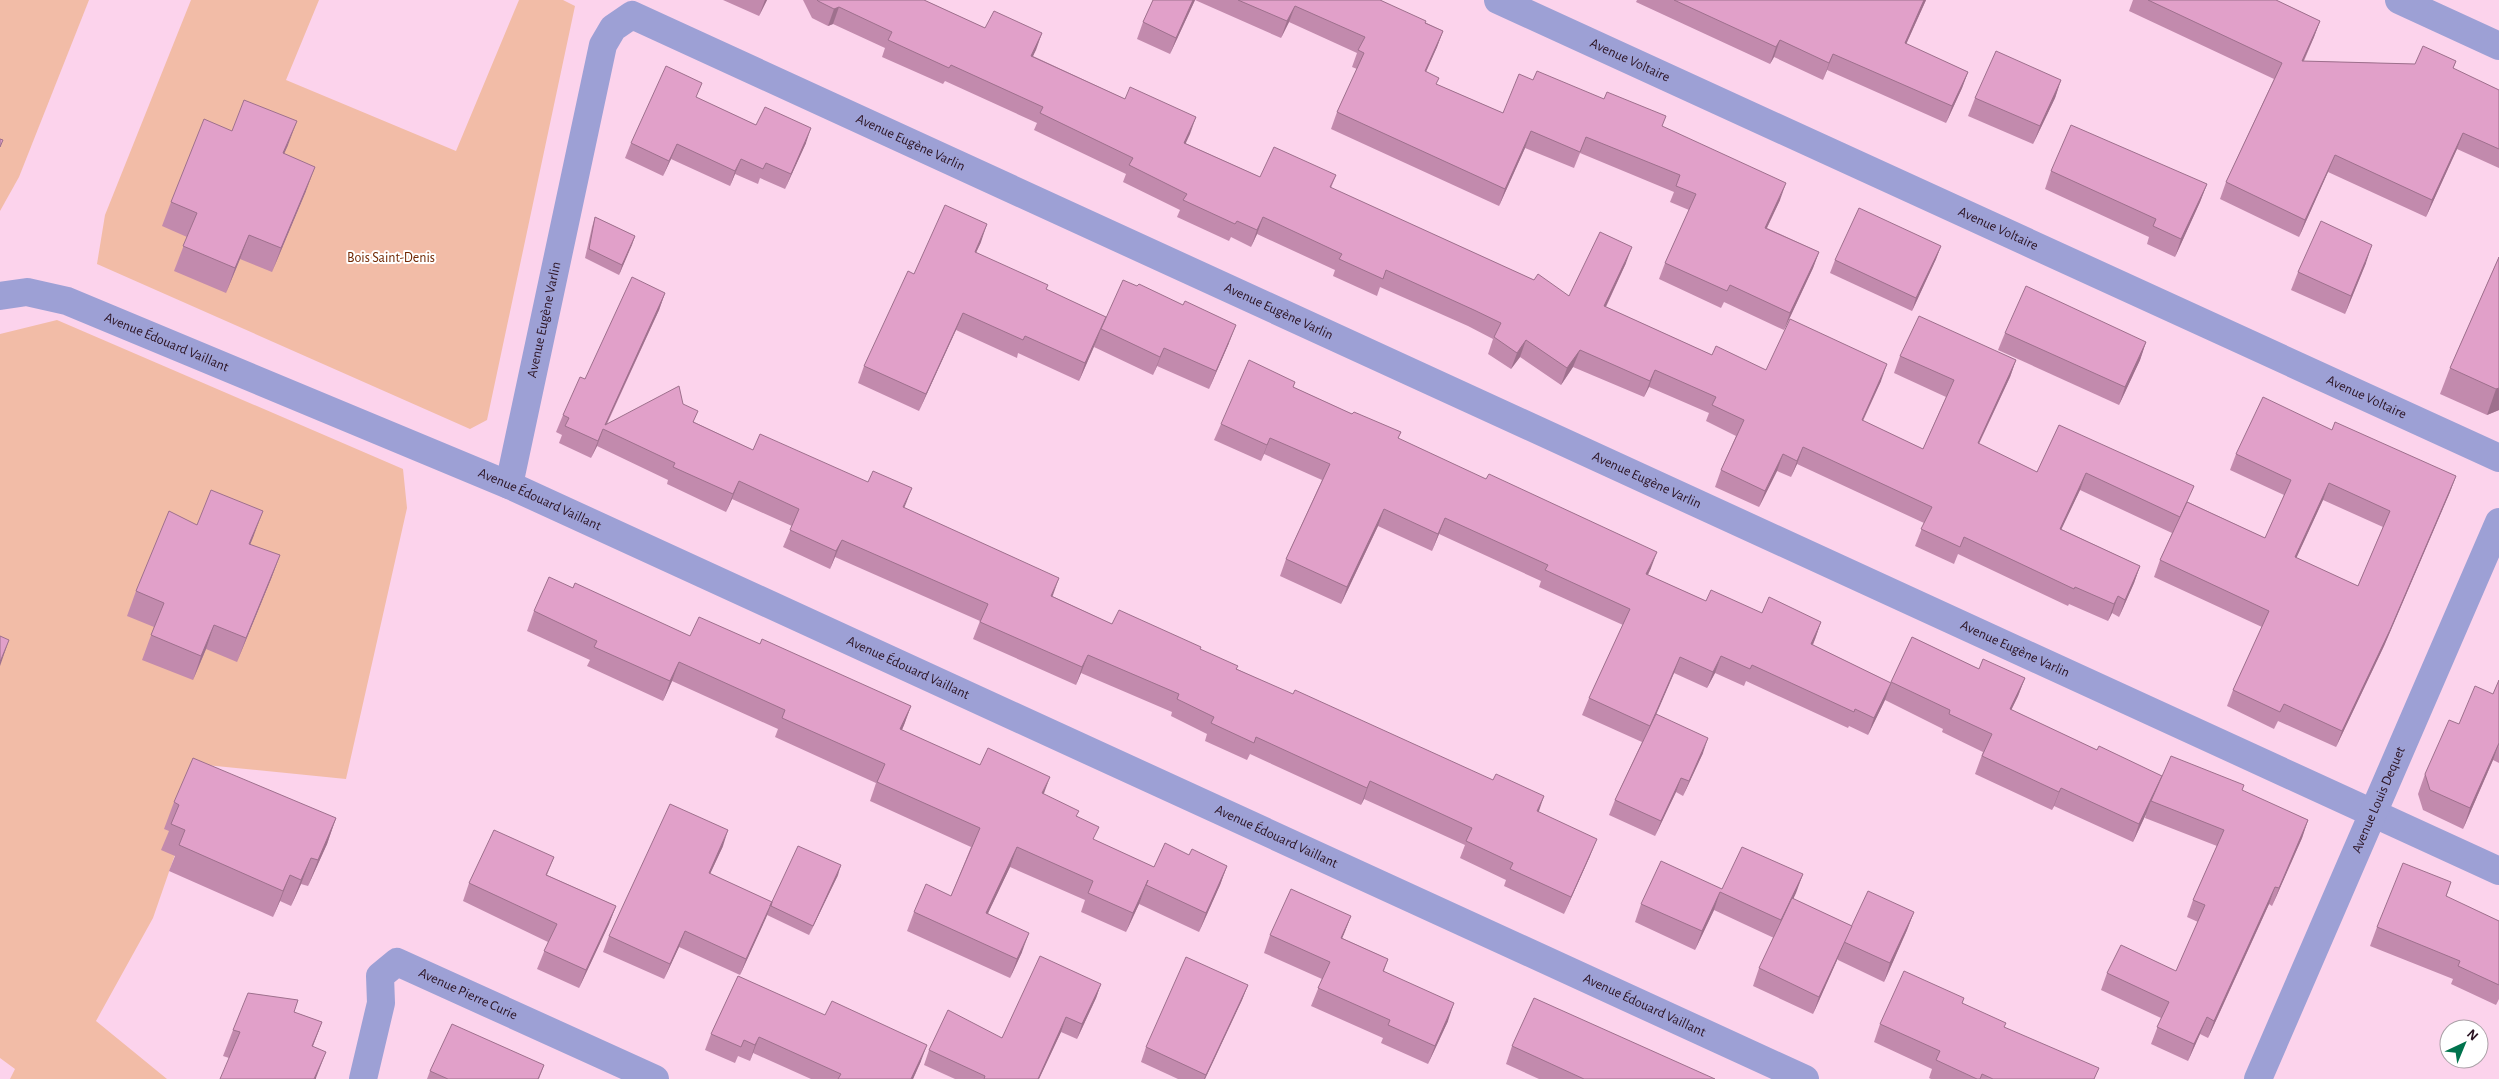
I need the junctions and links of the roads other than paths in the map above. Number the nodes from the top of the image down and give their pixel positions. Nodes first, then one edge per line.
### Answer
1 (1498, 0) edge
2 (2399, 0) edge
3 (2499, 46) edge
4 (0, 296) edge
5 (2499, 458) edge
6 (509, 485) junction
7 (2499, 522) edge
8 (2372, 812) junction
9 (2499, 871) edge
10 (363, 1079) edge
11 (655, 1079) edge
12 (1805, 1079) edge
13 (2258, 1079) edge

1 - 5 street, Avenue Voltaire
2 - 3 street
4 - 6 street, Avenue Édouard Vaillant
6 - 8 street, Avenue Eugène Varlin
6 - 12 street, Avenue Édouard Vaillant
7 - 8 street, Avenue Louis Dequet
8 - 9 street
8 - 13 street, Avenue Louis Dequet
10 - 11 street, Avenue Pierre Curie

